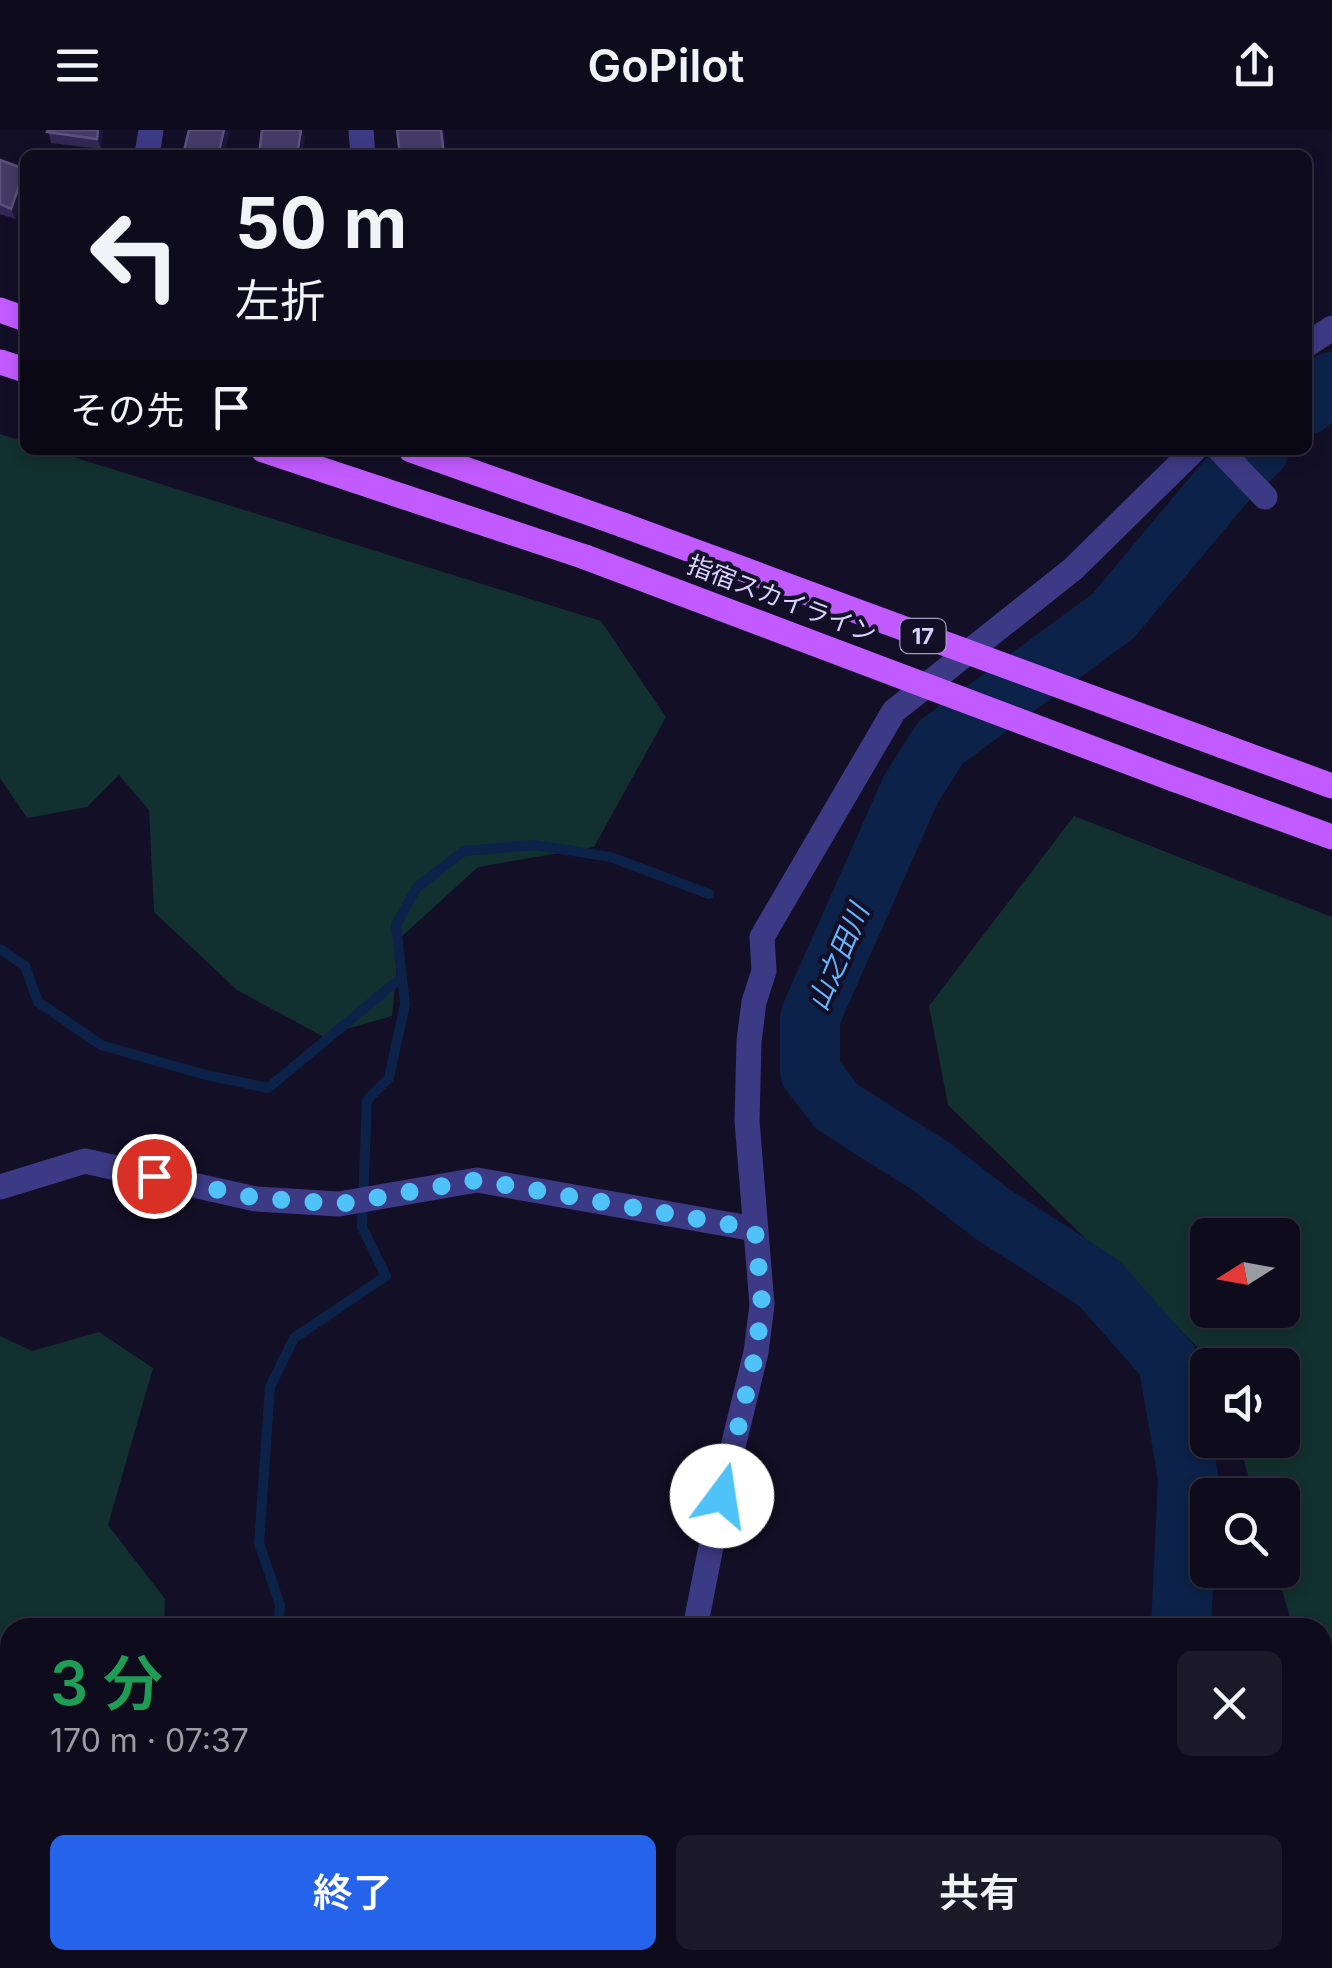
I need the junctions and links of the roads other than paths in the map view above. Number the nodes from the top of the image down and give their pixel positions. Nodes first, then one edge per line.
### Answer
1 (278, 455) edge
2 (425, 455) edge
3 (1189, 455) edge
4 (1225, 455) edge
5 (1266, 498) dead end
6 (1332, 786) edge
7 (1332, 837) edge
8 (0, 1186) edge
9 (755, 1229) junction
10 (697, 1618) edge

1 - 7 main road, 指宿スカイライン / 17, bridge
2 - 6 main road, 指宿スカイライン / 17, bridge
3 - 9 street
4 - 5 street
8 - 9 street
9 - 10 street

